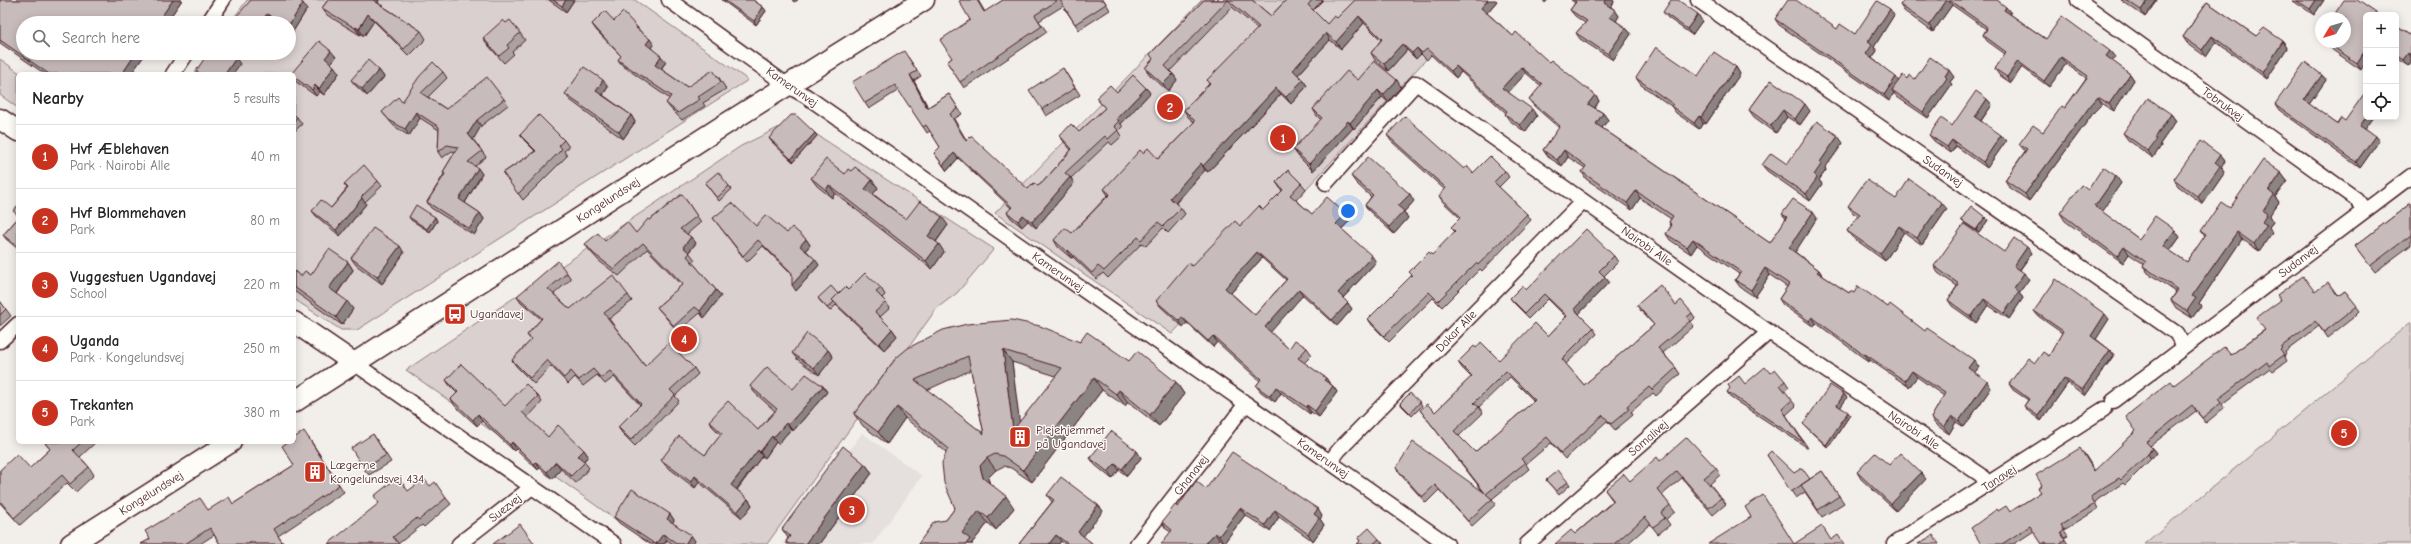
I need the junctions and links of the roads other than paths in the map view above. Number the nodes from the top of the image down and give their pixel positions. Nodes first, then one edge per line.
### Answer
1 (223, 0) edge
2 (669, 0) edge
3 (924, 0) edge
4 (1698, 0) edge
5 (2078, 0) edge
6 (213, 16) edge
7 (182, 60) edge
8 (174, 72) edge
9 (788, 86) junction
10 (0, 119) edge
11 (16, 130) edge
12 (2411, 176) edge
13 (1326, 183) dead end
14 (1583, 201) junction
15 (2365, 210) junction
16 (296, 323) edge
17 (16, 326) edge
18 (1769, 332) junction
19 (0, 341) edge
20 (2184, 346) junction
21 (354, 363) junction
22 (296, 401) edge
23 (1246, 405) junction
24 (2108, 405) joint
25 (228, 444) edge
26 (1330, 462) junction
27 (1988, 485) junction
28 (532, 487) junction
29 (71, 544) edge
30 (459, 544) edge
31 (614, 544) edge
32 (1137, 544) edge
33 (1447, 544) edge
34 (1527, 544) edge
35 (1894, 544) edge

1 - 6 street
2 - 9 street, Kamerunvej
3 - 9 street, Kongelundsvej
4 - 20 street, Sudanvej
5 - 15 street, Tobrukvej
7 - 8 street
9 - 21 street, Kongelundsvej
9 - 23 street, Kamerunvej
10 - 11 street
12 - 15 street, Sudanvej
13 - 14 street, Nairobi Alle
14 - 18 street, Nairobi Alle
14 - 26 street, Dakar Alle
15 - 20 street, Sudanvej
16 - 21 street
17 - 19 street
18 - 27 street, Nairobi Alle
18 - 34 street, Somalivej
20 - 24 street, Sudanvej
21 - 22 street, Kongelundsvej
21 - 28 street
23 - 26 street, Kamerunvej
23 - 32 street, Ghanavej
24 - 27 street, Tanavej
25 - 29 street, Kongelundsvej
26 - 33 street, Kamerunvej
27 - 35 street, Tanavej
28 - 30 street, Suezvej
28 - 31 street

